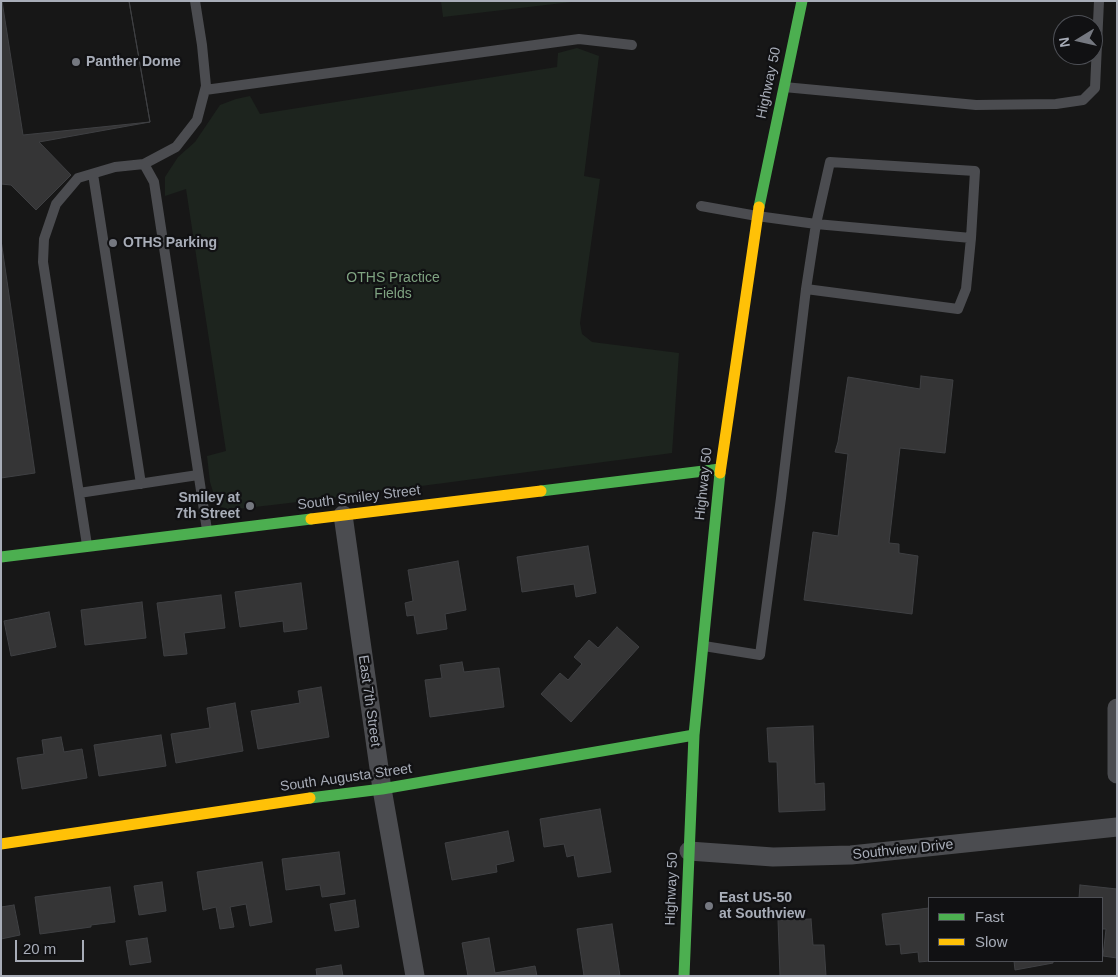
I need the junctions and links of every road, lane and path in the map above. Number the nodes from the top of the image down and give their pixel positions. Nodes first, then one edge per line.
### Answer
1 (195, 1) edge
2 (802, 1) edge
3 (1099, 1) edge
4 (632, 45) dead end
5 (783, 87) junction
6 (205, 90) junction
7 (144, 164) junction
8 (93, 174) junction
9 (702, 206) dead end
10 (757, 216) junction
11 (816, 224) junction
12 (971, 238) junction
13 (806, 288) junction
14 (720, 469) junction
15 (198, 476) junction
16 (141, 484) junction
17 (79, 494) junction
18 (343, 514) junction
19 (207, 531) junction
20 (88, 546) junction
21 (1, 557) edge
22 (703, 646) junction
23 (1117, 708) edge
24 (694, 735) junction
25 (1117, 774) edge
26 (382, 789) junction
27 (1117, 827) edge
28 (1, 844) edge
29 (689, 851) junction
30 (415, 976) edge
31 (684, 976) edge

1 - 6 lane
2 - 5 street, Highway 50
3 - 5 lane
4 - 6 lane
5 - 10 street, Highway 50
6 - 7 lane
7 - 8 lane
7 - 15 lane
8 - 16 lane
8 - 17 lane
9 - 10 lane
10 - 11 lane
10 - 14 street, Highway 50
11 - 12 lane
11 - 12 lane
11 - 13 lane
12 - 13 lane
13 - 22 lane
14 - 18 street, South Smiley Street
14 - 22 street, Highway 50
15 - 16 lane
15 - 19 lane
16 - 17 lane
17 - 20 lane
18 - 19 street, South Smiley Street
18 - 26 street, East 7th Street
19 - 20 street, South Smiley Street
20 - 21 street, South Smiley Street
22 - 24 street, Highway 50
23 - 25 street
24 - 26 street, South Augusta Street
24 - 29 street, Highway 50
26 - 28 street, South Augusta Street
26 - 30 street, East 7th Street
27 - 29 street, Southview Drive
29 - 31 street, Highway 50

